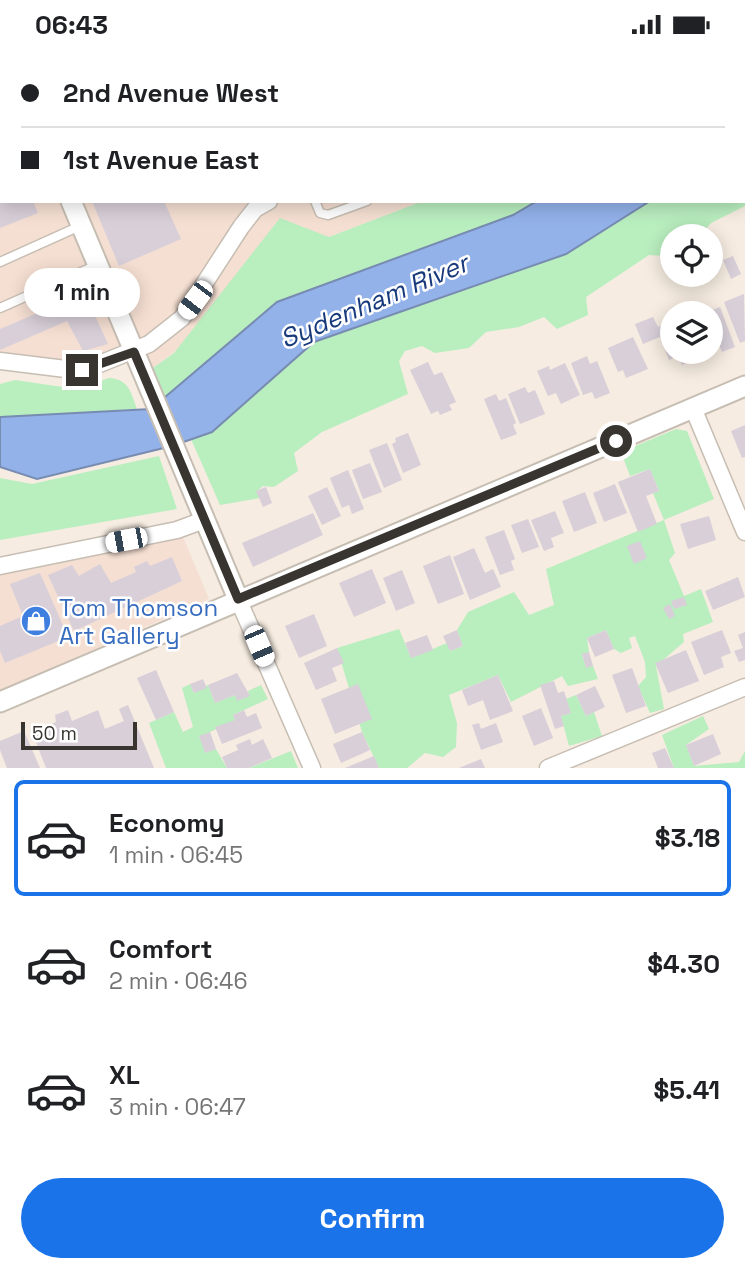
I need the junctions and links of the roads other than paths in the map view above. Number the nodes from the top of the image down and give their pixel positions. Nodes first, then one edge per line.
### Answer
1 (72, 203) edge
2 (266, 203) edge
3 (316, 203) edge
4 (361, 203) edge
5 (81, 225) junction
6 (0, 262) edge
7 (97, 265) junction
8 (0, 308) edge
9 (134, 352) junction
10 (0, 361) edge
11 (745, 386) edge
12 (693, 408) junction
13 (204, 520) junction
14 (745, 532) edge
15 (0, 566) edge
16 (238, 599) junction
17 (745, 687) edge
18 (0, 702) edge
19 (312, 768) edge
20 (548, 768) edge

1 - 5 street
2 - 9 street
3 - 4 lane
5 - 6 lane
5 - 7 street
7 - 8 lane
7 - 9 street
9 - 10 street
9 - 13 street
11 - 12 street
12 - 14 street
12 - 16 street
13 - 15 street
13 - 16 street
16 - 18 street
16 - 19 street
17 - 20 street

